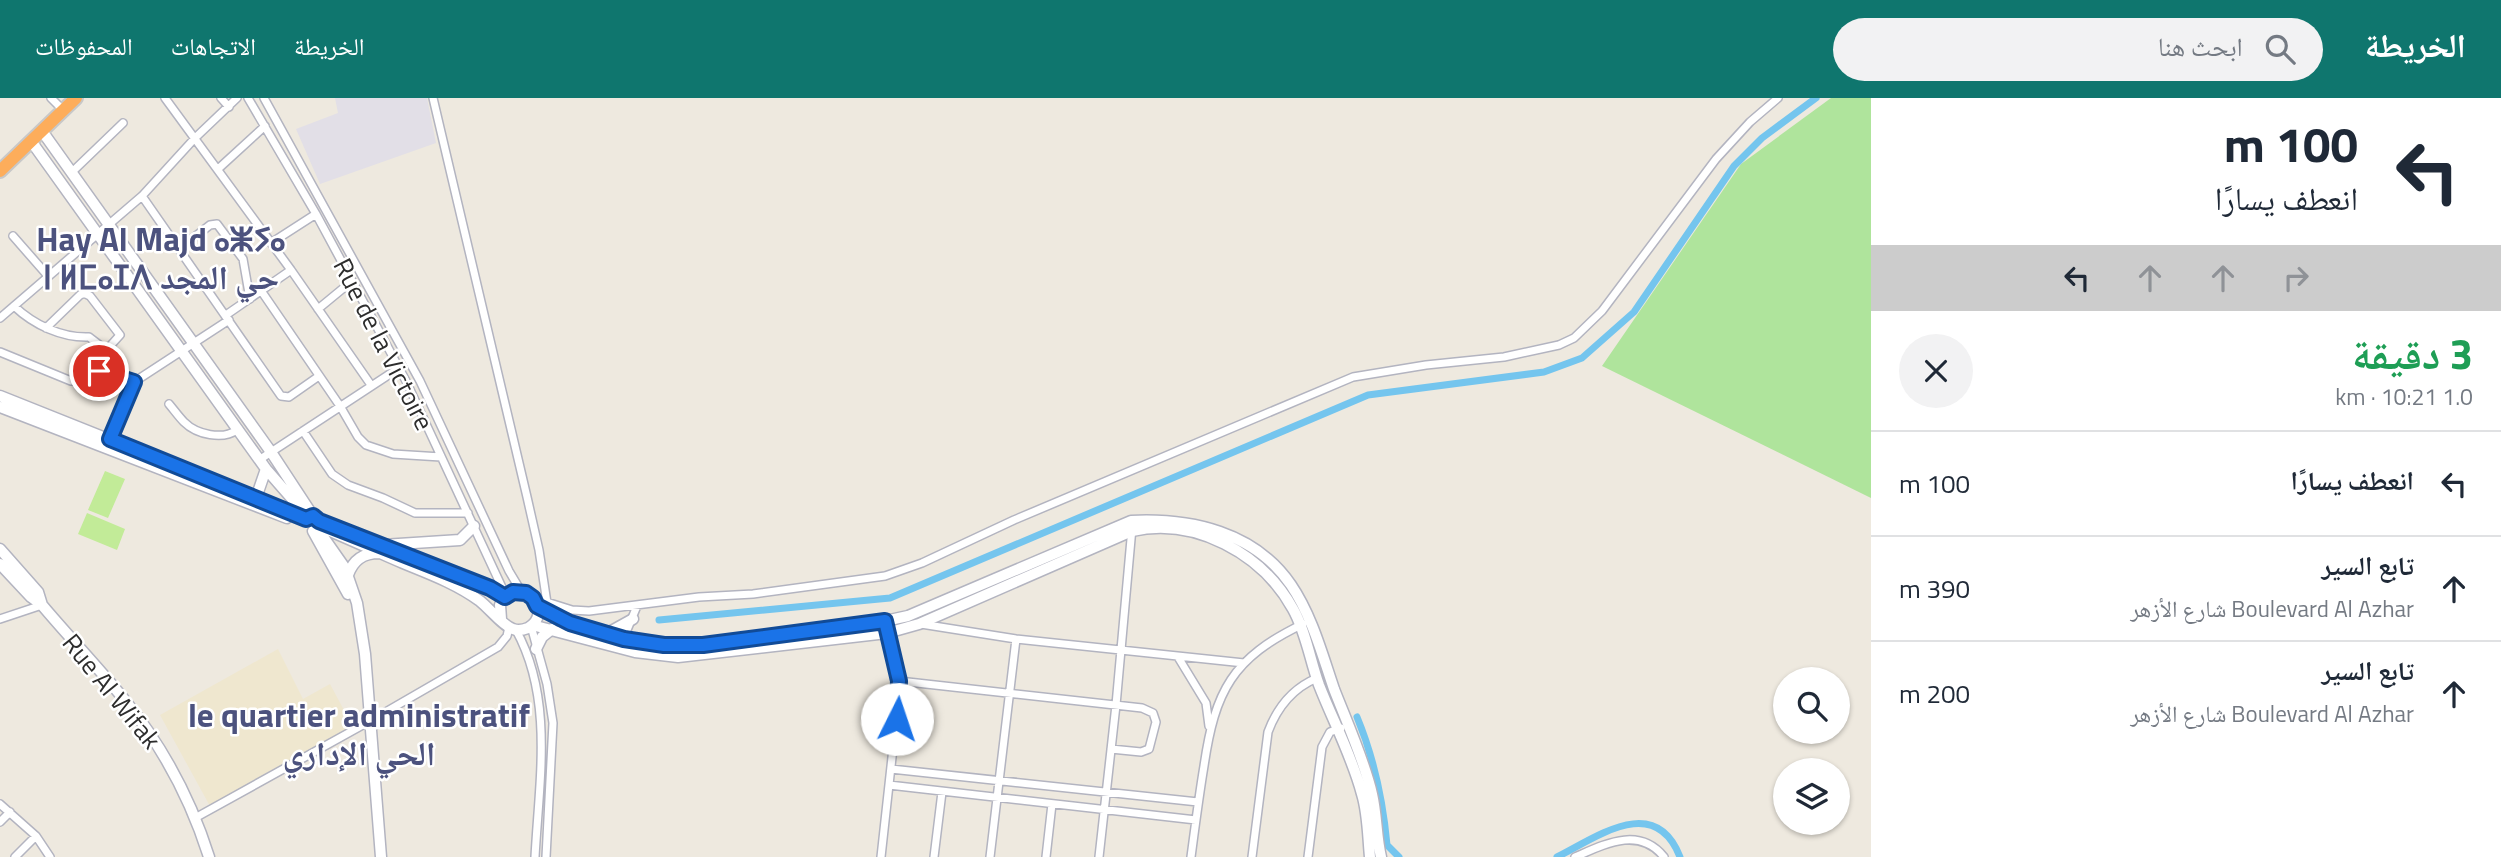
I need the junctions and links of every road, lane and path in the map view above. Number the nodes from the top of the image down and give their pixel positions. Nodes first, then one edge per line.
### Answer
1 (51, 98) edge
2 (76, 98) edge
3 (165, 98) edge
4 (221, 98) edge
5 (237, 98) edge
6 (248, 98) edge
7 (264, 98) edge
8 (433, 98) edge
9 (1778, 98) edge
10 (229, 107) junction
11 (63, 110) junction
12 (123, 122) dead end
13 (265, 126) junction
14 (42, 131) junction
15 (195, 138) junction
16 (32, 141) junction
17 (218, 169) junction
18 (0, 171) edge
19 (71, 173) junction
20 (142, 196) junction
21 (316, 214) junction
22 (107, 225) junction
23 (98, 232) junction
24 (13, 236) dead end
25 (271, 243) junction
26 (179, 249) junction
27 (291, 270) junction
28 (47, 276) junction
29 (352, 281) junction
30 (262, 292) junction
31 (250, 299) junction
32 (14, 306) junction
33 (318, 309) junction
34 (2, 313) edge
35 (228, 317) junction
36 (46, 328) junction
37 (193, 343) junction
38 (106, 350) junction
39 (183, 350) junction
40 (0, 352) edge
41 (399, 368) junction
42 (94, 372) junction
43 (319, 376) junction
44 (134, 382) junction
45 (371, 385) junction
46 (0, 396) edge
47 (170, 404) dead end
48 (340, 406) junction
49 (0, 407) edge
50 (237, 430) junction
51 (303, 431) junction
52 (110, 439) junction
53 (271, 452) junction
54 (441, 457) junction
55 (259, 460) junction
56 (266, 469) junction
57 (256, 498) junction
58 (468, 513) junction
59 (312, 523) junction
60 (474, 526) junction
61 (1131, 526) junction
62 (0, 549) edge
63 (380, 549) junction
64 (0, 564) edge
65 (348, 575) junction
66 (522, 592) junction
67 (505, 596) junction
68 (539, 602) junction
69 (42, 605) junction
70 (637, 606) junction
71 (1, 617) edge
72 (501, 619) junction
73 (632, 619) junction
74 (885, 621) junction
75 (1304, 623) junction
76 (919, 624) junction
77 (532, 625) junction
78 (512, 629) junction
79 (552, 629) junction
80 (887, 633) junction
81 (604, 634) junction
82 (1016, 639) junction
83 (621, 644) junction
84 (536, 649) junction
85 (1121, 650) junction
86 (1178, 657) junction
87 (1244, 663) junction
88 (1317, 678) junction
89 (899, 681) junction
90 (1009, 693) junction
91 (1116, 705) junction
92 (367, 723) junction
93 (1343, 727) junction
94 (1209, 730) junction
95 (1111, 749) junction
96 (891, 769) junction
97 (999, 779) junction
98 (889, 785) junction
99 (1106, 791) junction
100 (942, 792) junction
101 (997, 798) junction
102 (1198, 802) junction
103 (0, 804) edge
104 (1052, 804) junction
105 (1104, 809) junction
106 (10, 812) junction
107 (195, 818) junction
108 (1196, 820) junction
109 (0, 822) edge
110 (36, 836) junction
111 (46, 855) edge
112 (15, 857) edge
113 (209, 857) edge
114 (375, 857) edge
115 (381, 857) edge
116 (535, 857) edge
117 (546, 857) edge
118 (881, 857) edge
119 (934, 857) edge
120 (990, 857) edge
121 (1046, 857) edge
122 (1099, 857) edge
123 (1191, 857) edge
124 (1252, 857) edge
125 (1308, 857) edge
126 (1370, 857) edge
127 (1381, 857) edge
128 (1575, 857) edge
129 (1664, 857) edge

1 - 11 street
2 - 11 highway
3 - 15 street
4 - 10 street
5 - 10 street
6 - 13 street, Rue de la Victoire
7 - 66 street, Rue de la Victoire
8 - 68 street
9 - 70 street
10 - 15 street
11 - 14 highway
12 - 19 street
13 - 17 street
13 - 21 street, Rue de la Victoire
14 - 16 highway
14 - 19 main road
15 - 17 street
15 - 20 street
16 - 18 highway
16 - 23 main road
17 - 25 street
19 - 22 main road
20 - 22 street
20 - 26 street
21 - 25 street
21 - 29 street, Rue de la Victoire
22 - 23 street
22 - 37 main road
23 - 28 street
23 - 39 main road
24 - 28 street
25 - 27 street
26 - 31 street
26 - 35 street
27 - 30 street
27 - 33 street
28 - 32 street
29 - 33 street
29 - 41 street, Rue de la Victoire
30 - 31 street
30 - 43 street
31 - 35 street
32 - 34 street
32 - 36 street
33 - 45 street
35 - 37 street
35 - 43 street
36 - 38 street
36 - 38 street
37 - 39 street
37 - 53 main road
38 - 42 street
39 - 44 street
39 - 50 main road
40 - 42 street
41 - 45 street
41 - 54 street, Rue de la Victoire
42 - 44 street
43 - 48 street
44 - 52 street
45 - 48 street
46 - 52 main road
47 - 50 street
48 - 51 street
48 - 54 street
49 - 59 main road
50 - 55 main road
51 - 53 street
51 - 58 street
52 - 57 main road
53 - 55 street
53 - 59 main road
54 - 58 street, Rue de la Victoire
55 - 56 main road
56 - 57 main road
56 - 59 main road
57 - 59 main road
58 - 60 street, Rue de la Victoire
59 - 63 main road
59 - 65 main road
59 - 92 main road
60 - 63 main road
60 - 67 street, Rue de la Victoire
61 - 74 main road
61 - 75 main road
61 - 76 main road
61 - 85 street
62 - 69 main road, Rue Al Wifak
63 - 65 main road
63 - 67 main road
63 - 72 main road
64 - 69 main road, Rue Al Wifak
65 - 92 main road
66 - 67 main road
66 - 68 main road
67 - 72 main road
68 - 70 street
68 - 77 main road
68 - 81 main road
69 - 71 street
69 - 107 main road, Rue Al Wifak
70 - 73 street
72 - 78 main road
73 - 81 main road
73 - 83 street
74 - 80 street
74 - 83 main road
75 - 87 street
75 - 88 main road
75 - 93 main road
76 - 80 main road
76 - 82 street
77 - 78 main road
77 - 79 main road
77 - 84 street
78 - 92 street
78 - 116 street
79 - 83 main road
79 - 84 main road
80 - 83 main road
80 - 89 street
81 - 83 main road
82 - 85 street
82 - 90 street
84 - 117 street
85 - 86 street
85 - 91 street
86 - 87 street
86 - 94 street
87 - 94 street
88 - 93 main road
88 - 124 street
89 - 90 street
89 - 96 street
90 - 91 street
90 - 97 street
91 - 95 street
91 - 95 street
92 - 107 street
92 - 114 main road
92 - 115 main road
93 - 125 street
93 - 126 main road
93 - 127 main road
94 - 102 street
95 - 99 street
96 - 97 street
96 - 98 street
97 - 99 street
97 - 101 street
98 - 100 street
98 - 118 street
99 - 102 street
99 - 105 street
100 - 101 street
100 - 119 street
101 - 104 street
101 - 120 street
102 - 108 street
103 - 106 street
104 - 105 street
104 - 121 street
105 - 108 street
105 - 122 street
106 - 109 street
106 - 110 street
107 - 113 main road, Rue Al Wifak
108 - 123 street
110 - 111 street
110 - 112 street
128 - 129 street

